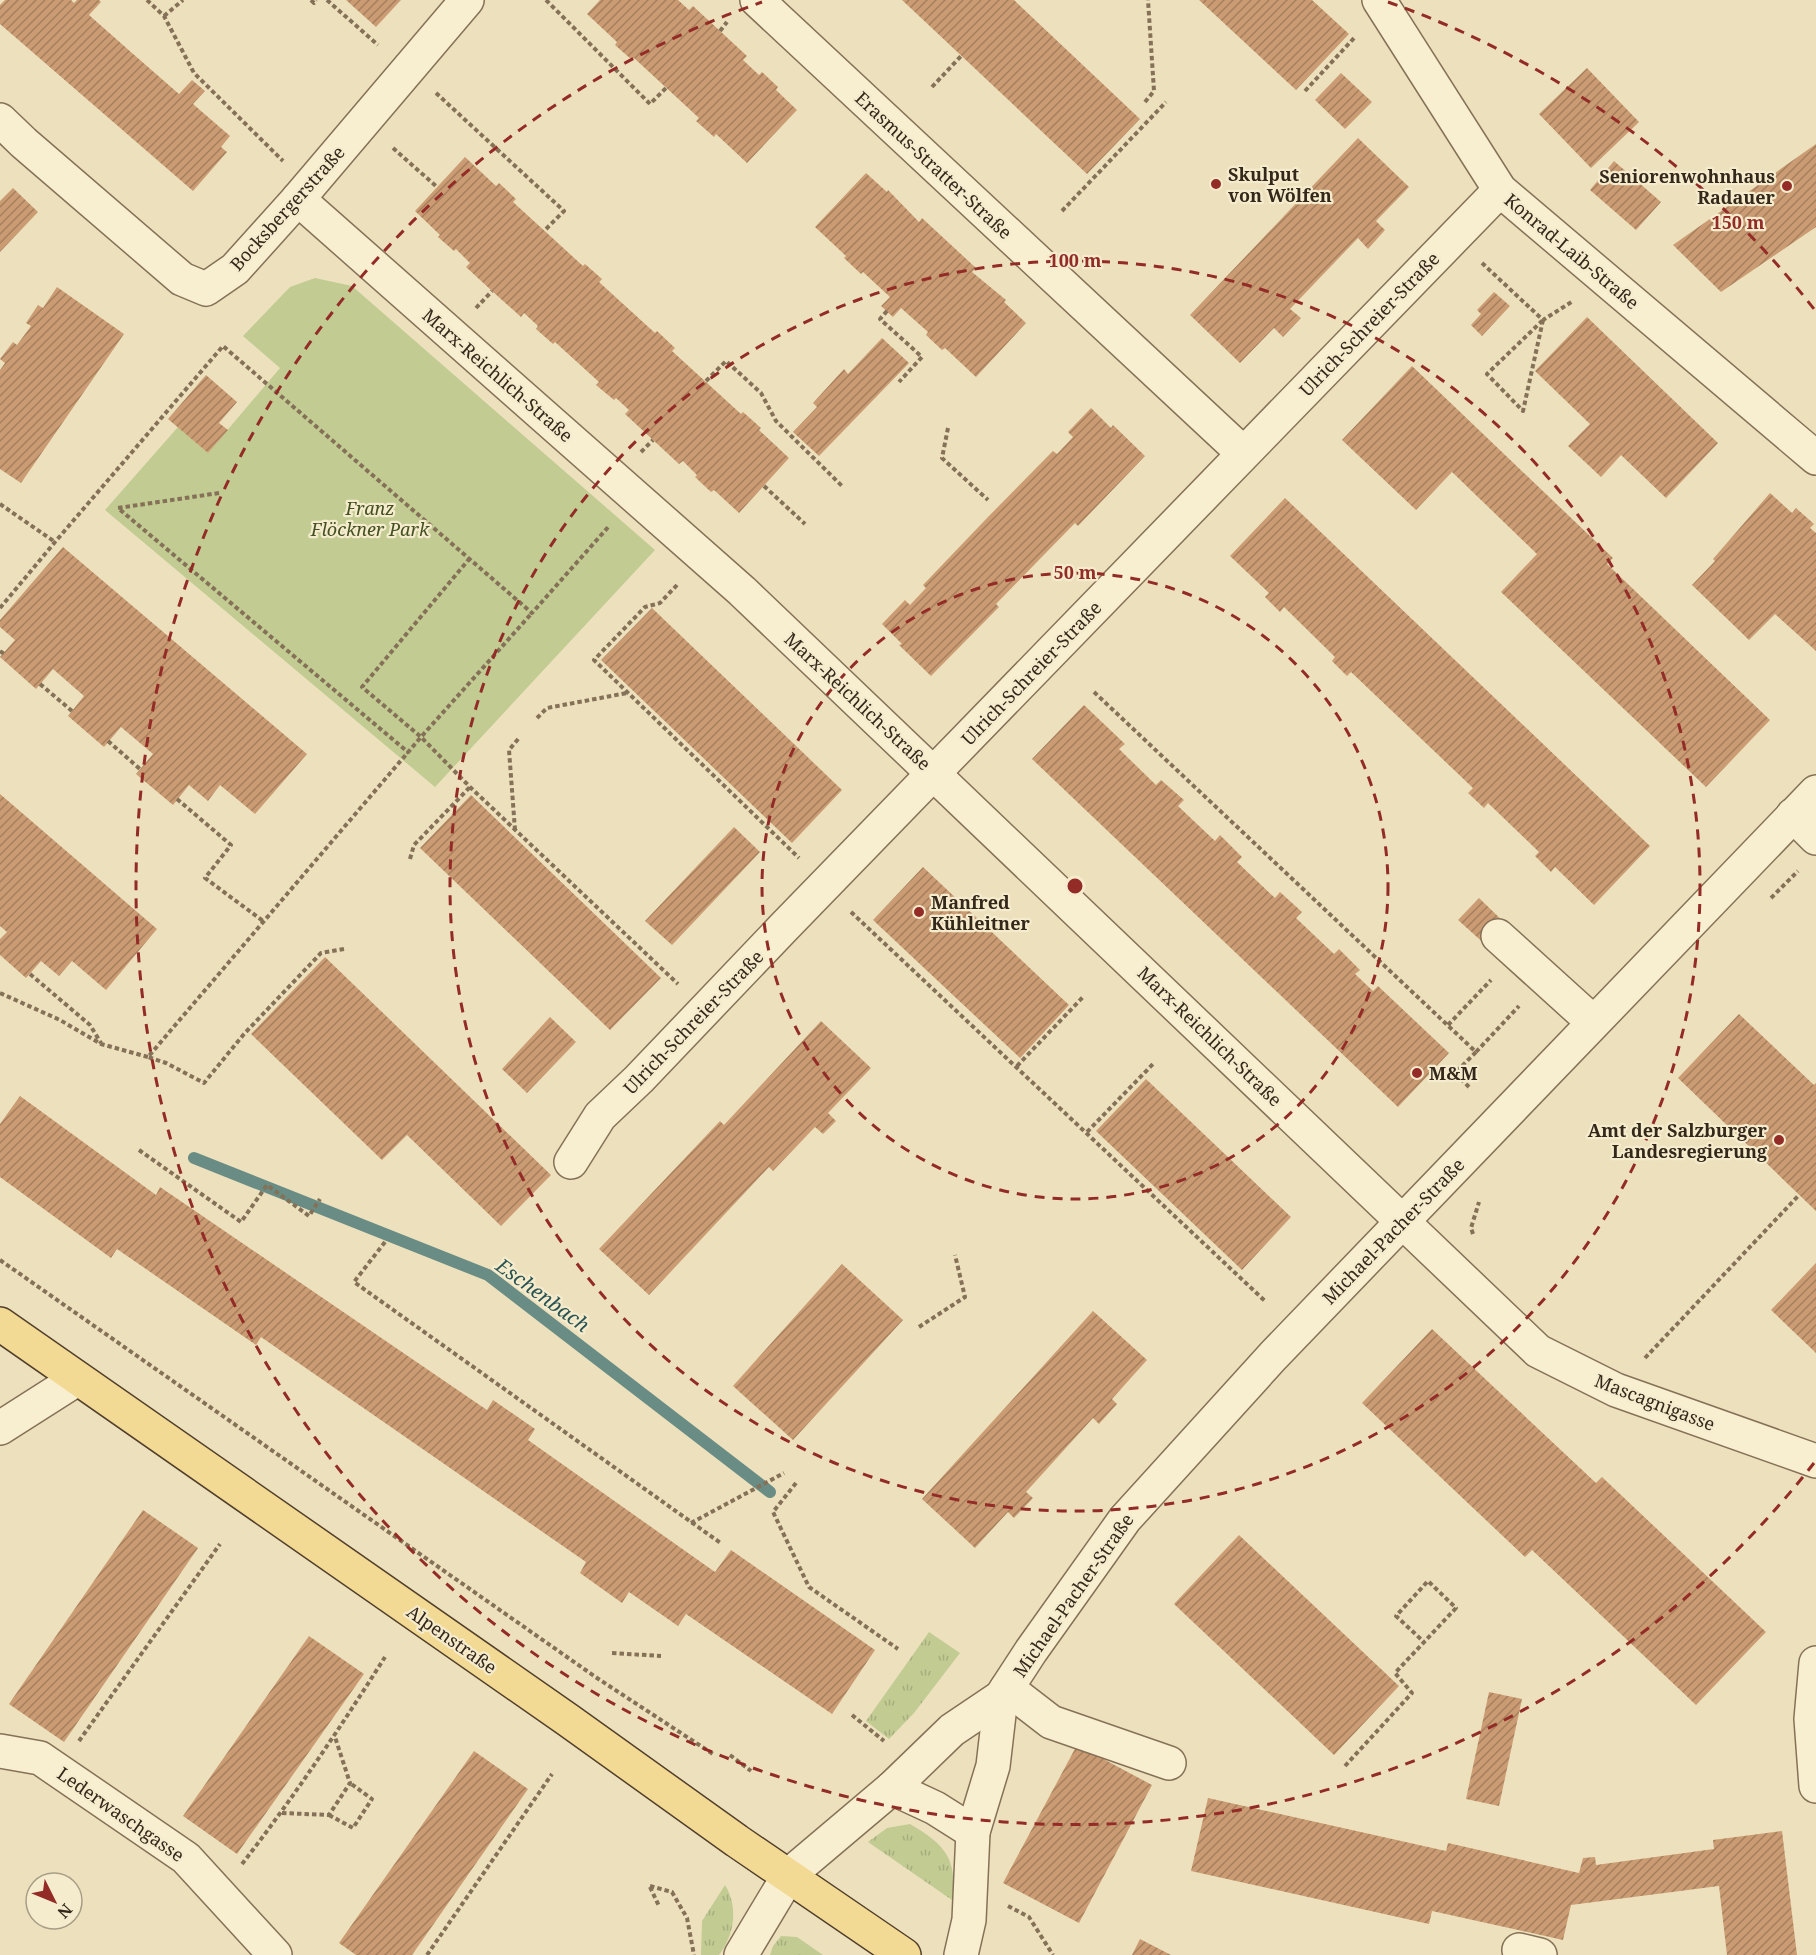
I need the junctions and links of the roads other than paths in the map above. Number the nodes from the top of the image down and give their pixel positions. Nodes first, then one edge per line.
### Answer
1 (467, 0) edge
2 (757, 0) edge
3 (1379, 0) edge
4 (0, 120) edge
5 (1500, 190) junction
6 (298, 199) junction
7 (1243, 453) junction
8 (1816, 458) edge
9 (934, 773) junction
10 (1816, 792) edge
11 (1792, 815) junction
12 (1816, 838) edge
13 (1498, 936) dead end
14 (1593, 1022) junction
15 (571, 1162) dead end
16 (1403, 1220) junction
17 (0, 1324) edge
18 (77, 1379) junction
19 (0, 1428) edge
20 (1816, 1461) edge
21 (1816, 1663) edge
22 (1004, 1692) junction
23 (0, 1751) edge
24 (1169, 1762) dead end
25 (1816, 1786) edge
26 (892, 1788) junction
27 (973, 1832) junction
28 (789, 1875) junction
29 (275, 1955) edge
30 (741, 1955) edge
31 (904, 1955) edge
32 (961, 1955) edge

1 - 6 street, Bocksbergerstraße
2 - 7 street, Erasmus-Stratter-Straße
3 - 5 street, Konrad-Laib-Straße
4 - 6 street, Bocksbergerstraße
5 - 7 street, Ulrich-Schreier-Straße
5 - 8 street, Konrad-Laib-Straße
6 - 9 street, Marx-Reichlich-Straße
7 - 9 street, Ulrich-Schreier-Straße
9 - 15 street, Ulrich-Schreier-Straße
9 - 16 street, Marx-Reichlich-Straße
10 - 11 street, Michael-Pacher-Straße
11 - 12 street
11 - 14 street, Michael-Pacher-Straße
13 - 14 street
14 - 16 street, Michael-Pacher-Straße
16 - 20 street, Mascagnigasse
16 - 22 street, Michael-Pacher-Straße
17 - 18 main road, Alpenstraße
18 - 19 street
18 - 28 main road, Alpenstraße
21 - 25 street
22 - 24 street
22 - 26 street, Michael-Pacher-Straße
22 - 27 street, Michael-Pacher-Straße
23 - 29 street, Lederwaschgasse
26 - 27 street
26 - 28 street, Michael-Pacher-Straße
27 - 32 street, Michael-Pacher-Straße
28 - 30 street, Michael-Pacher-Straße
28 - 31 main road, Alpenstraße

